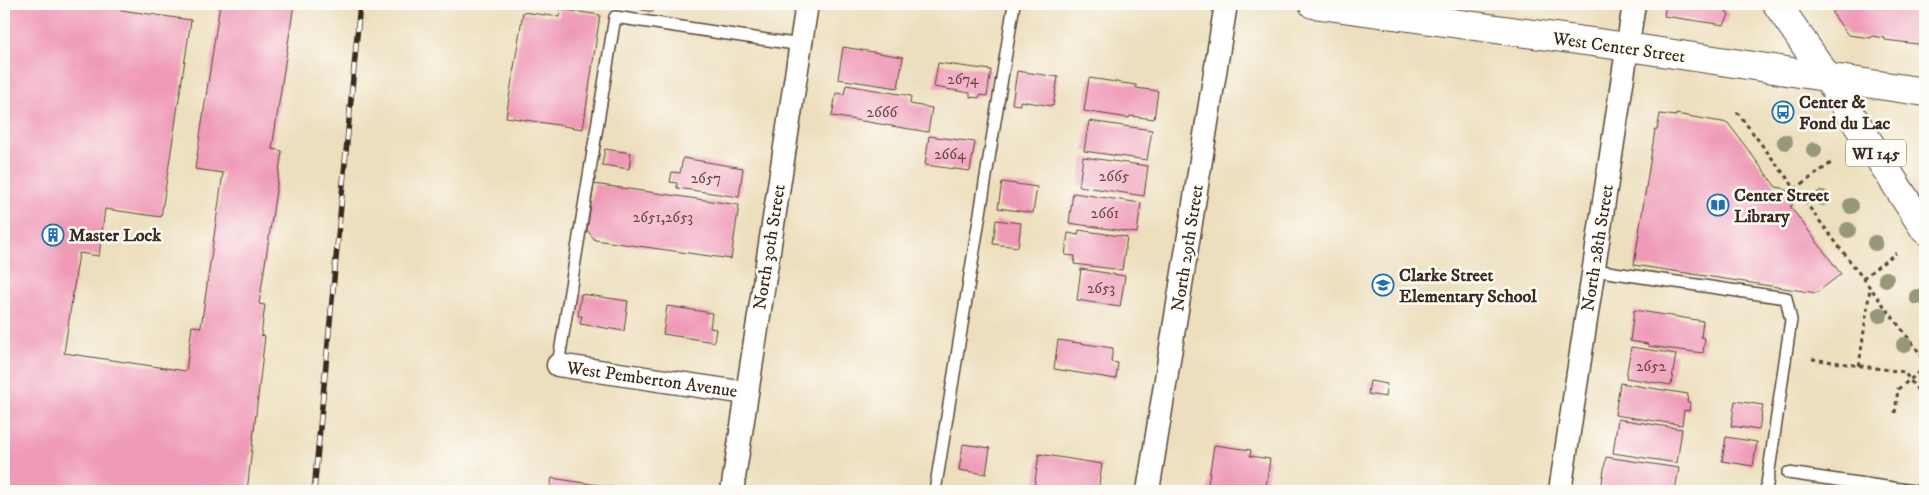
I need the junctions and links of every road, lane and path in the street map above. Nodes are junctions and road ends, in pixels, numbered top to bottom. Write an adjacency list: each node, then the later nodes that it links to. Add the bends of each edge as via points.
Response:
1 (807, 4): 8 (street, North 30th Street)
2 (1014, 4): 31 (lane)
3 (1226, 4): 32 (street, North 29th Street)
4 (1313, 4): 7 (street, West Center Street)
5 (1634, 4): 9 (street, North 28th Street)
6 (1777, 4): 10 (street, WI 145)
7 (1417, 11): 9 (street, West Center Street)
8 (800, 45): 22 (lane, via 615,17); 26 (street, North 30th Street)
9 (1628, 47): 10 (street, West Center Street); 17 (street, North 28th Street)
10 (1827, 77): 11 (street, West Center Street); 15 (street, WI 145)
11 (1925, 92)
12 (1737, 112): 14 (path)
13 (1834, 161): 14 (path)
14 (1796, 189): 18 (path)
15 (1925, 230)
16 (1896, 253): 18 (path)
17 (1594, 270): 33 (street, North 28th Street); 34 (lane, via 1786,298 1791,320)
18 (1863, 278): 19 (path)
19 (1870, 288): 21 (path); 23 (path)
20 (1812, 359): 23 (path)
21 (1925, 360)
22 (558, 365): 26 (street, West Pemberton Avenue)
23 (1859, 366): 25 (path, via 1904,372)
24 (1925, 368): 25 (path)
25 (1910, 380): 27 (path); 28 (path, via 1898,389)
26 (746, 393): 30 (street, North 30th Street)
27 (1925, 400)
28 (1895, 413)
29 (1788, 473): 35 (lane)
30 (732, 491)
31 (935, 491)
32 (1148, 491)
33 (1560, 491)
34 (1766, 491)
35 (1914, 491)

